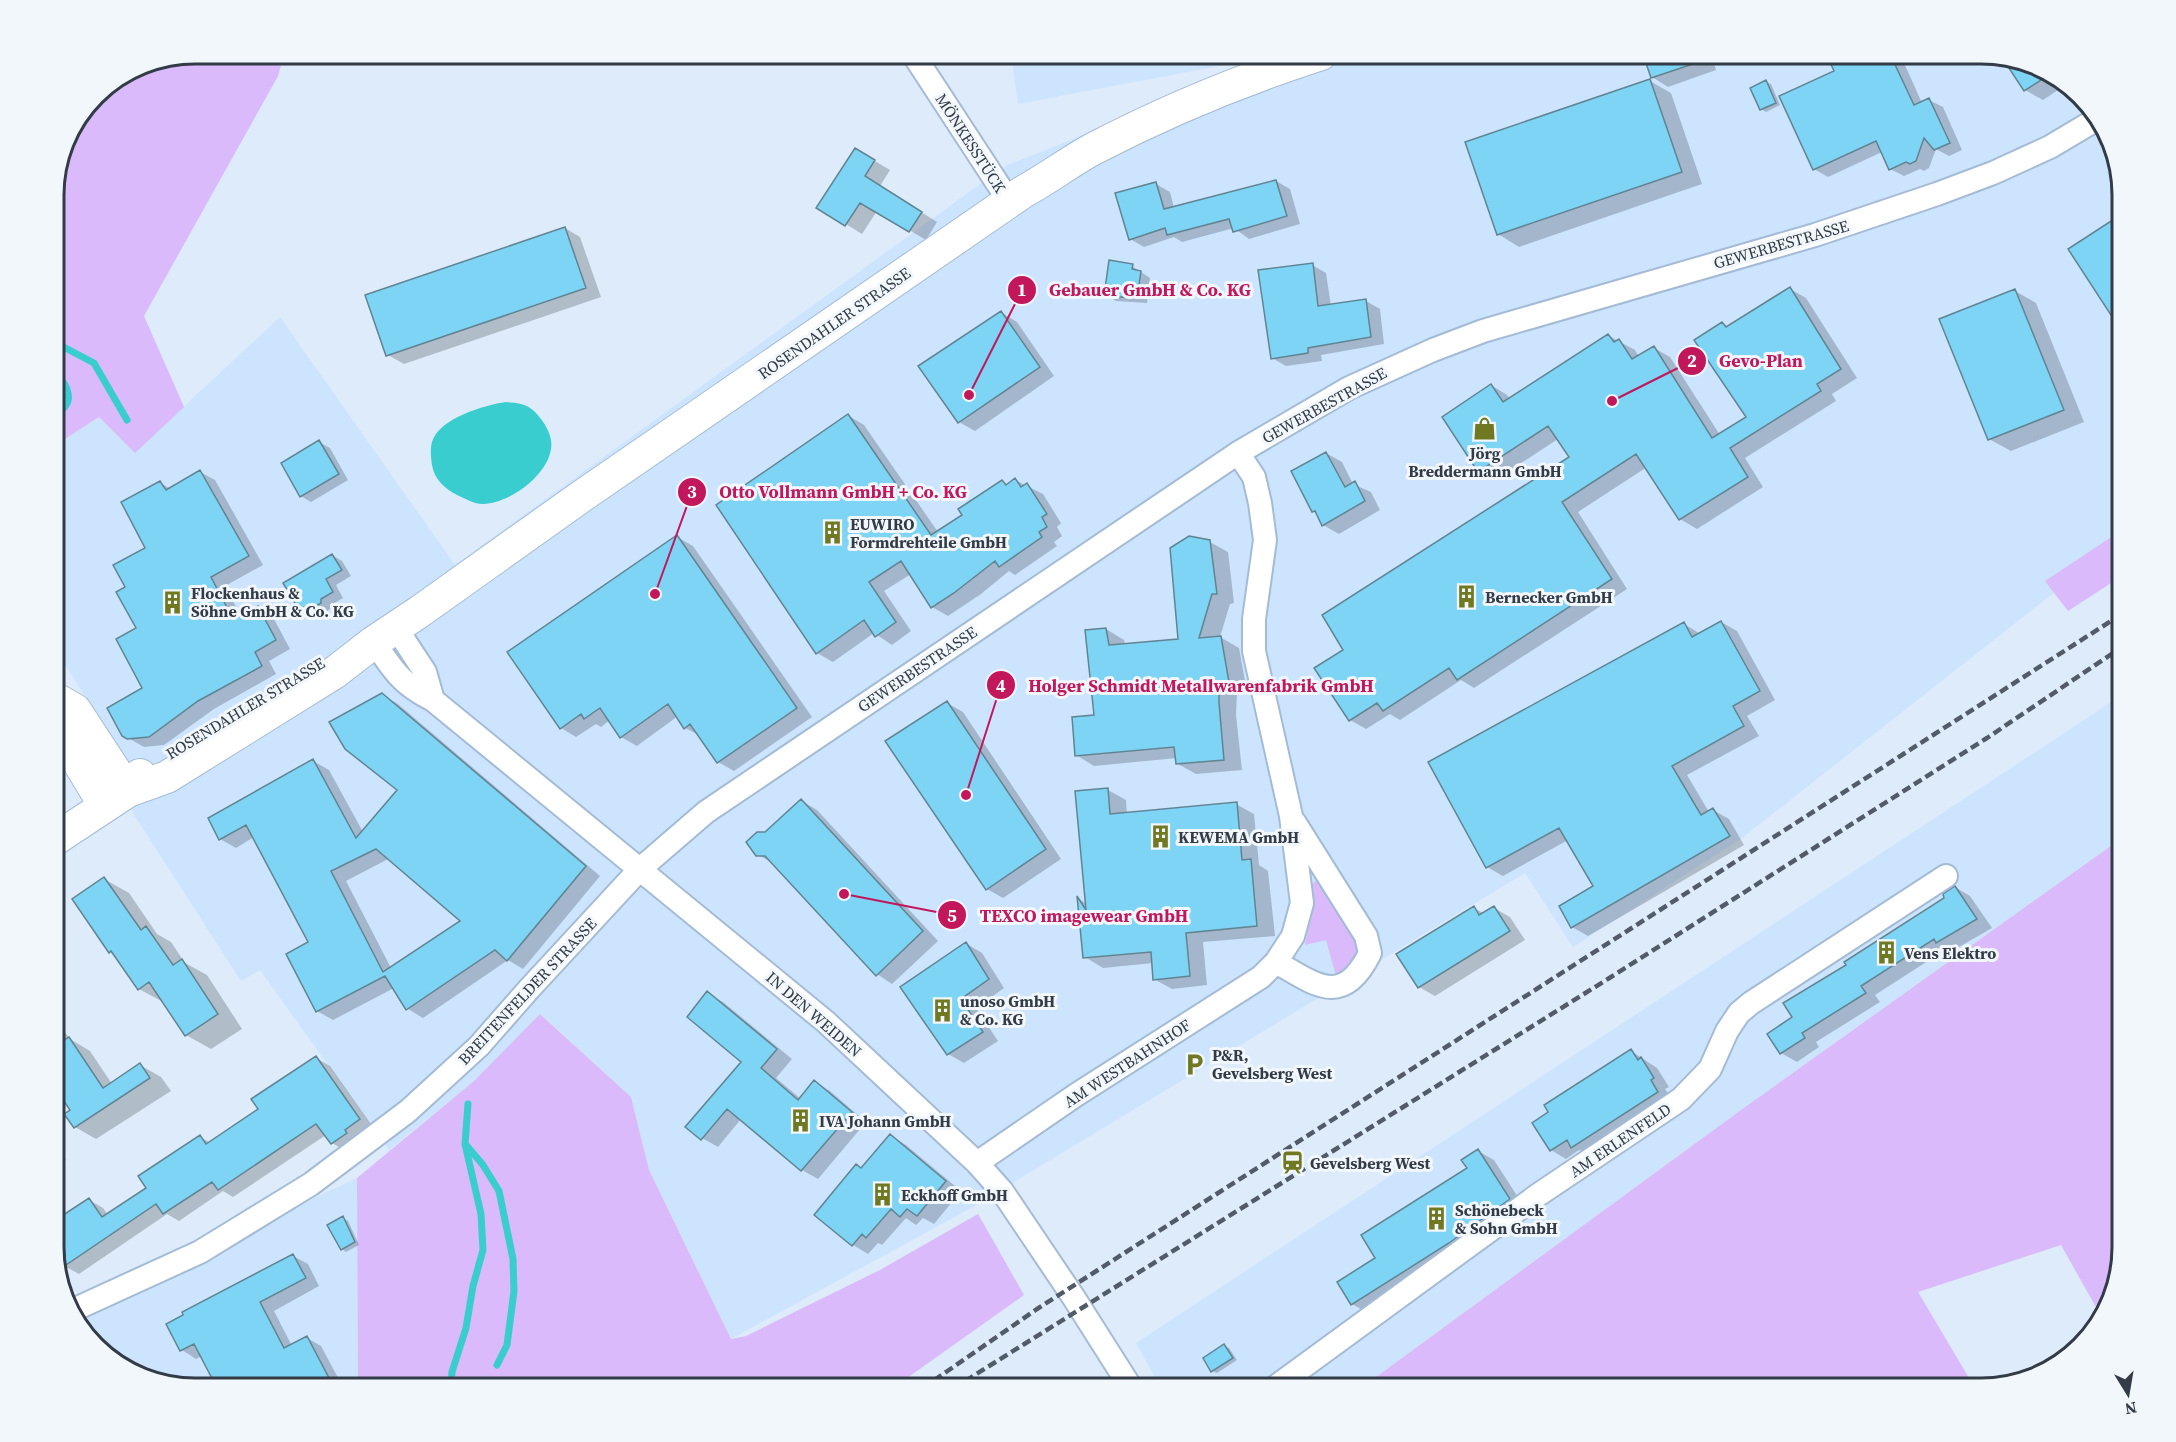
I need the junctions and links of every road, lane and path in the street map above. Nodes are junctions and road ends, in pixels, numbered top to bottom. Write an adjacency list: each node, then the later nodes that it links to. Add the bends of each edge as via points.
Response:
1 (920, 65): 4 (street, MÖNKESSTÜCK)
2 (1288, 65): 4 (main road, ROSENDAHLER STRASSE, via 1190,104 1093,150)
3 (2089, 124): 5 (street, GEWERBESTRASSE, via 2050,147 1937,194 1815,235 1525,318 1433,350 1349,388)
4 (1009, 201): 6 (main road, ROSENDAHLER STRASSE)
5 (1238, 453): 10 (street, AM WESTBAHNHOF, via 1254,477 1260,503 1265,540 1254,620 1254,651); 12 (street, GEWERBESTRASSE, via 706,812)
6 (385, 635): 9 (main road, ROSENDAHLER STRASSE, via 333,656 156,760); 12 (street, IN DEN WEIDEN, via 425,672 433,700)
7 (65, 704): 9 (main road, via 75,710)
8 (65, 735): 9 (main road)
9 (116, 799): 11 (main road, ROSENDAHLER STRASSE)
10 (1291, 816): 14 (street, AM WESTBAHNHOF, via 1302,903 1293,936); 14 (street, AM WESTBAHNHOF, via 1366,936 1370,953 1361,973 1348,982 1325,988)
11 (65, 833)
12 (640, 869): 15 (street, IN DEN WEIDEN, via 826,1022); 16 (street, BREITENFELDER STRASSE, via 479,1046 383,1131 311,1184 200,1252)
13 (1946, 876): 18 (street, AM ERLENFELD, via 1751,1003 1727,1031 1710,1069 1681,1099 1538,1195)
14 (1276, 962): 15 (street, AM WESTBAHNHOF, via 1262,977)
15 (977, 1163): 17 (street, IN DEN WEIDEN, via 1008,1200)
16 (80, 1307)
17 (1125, 1378)
18 (1288, 1378)

